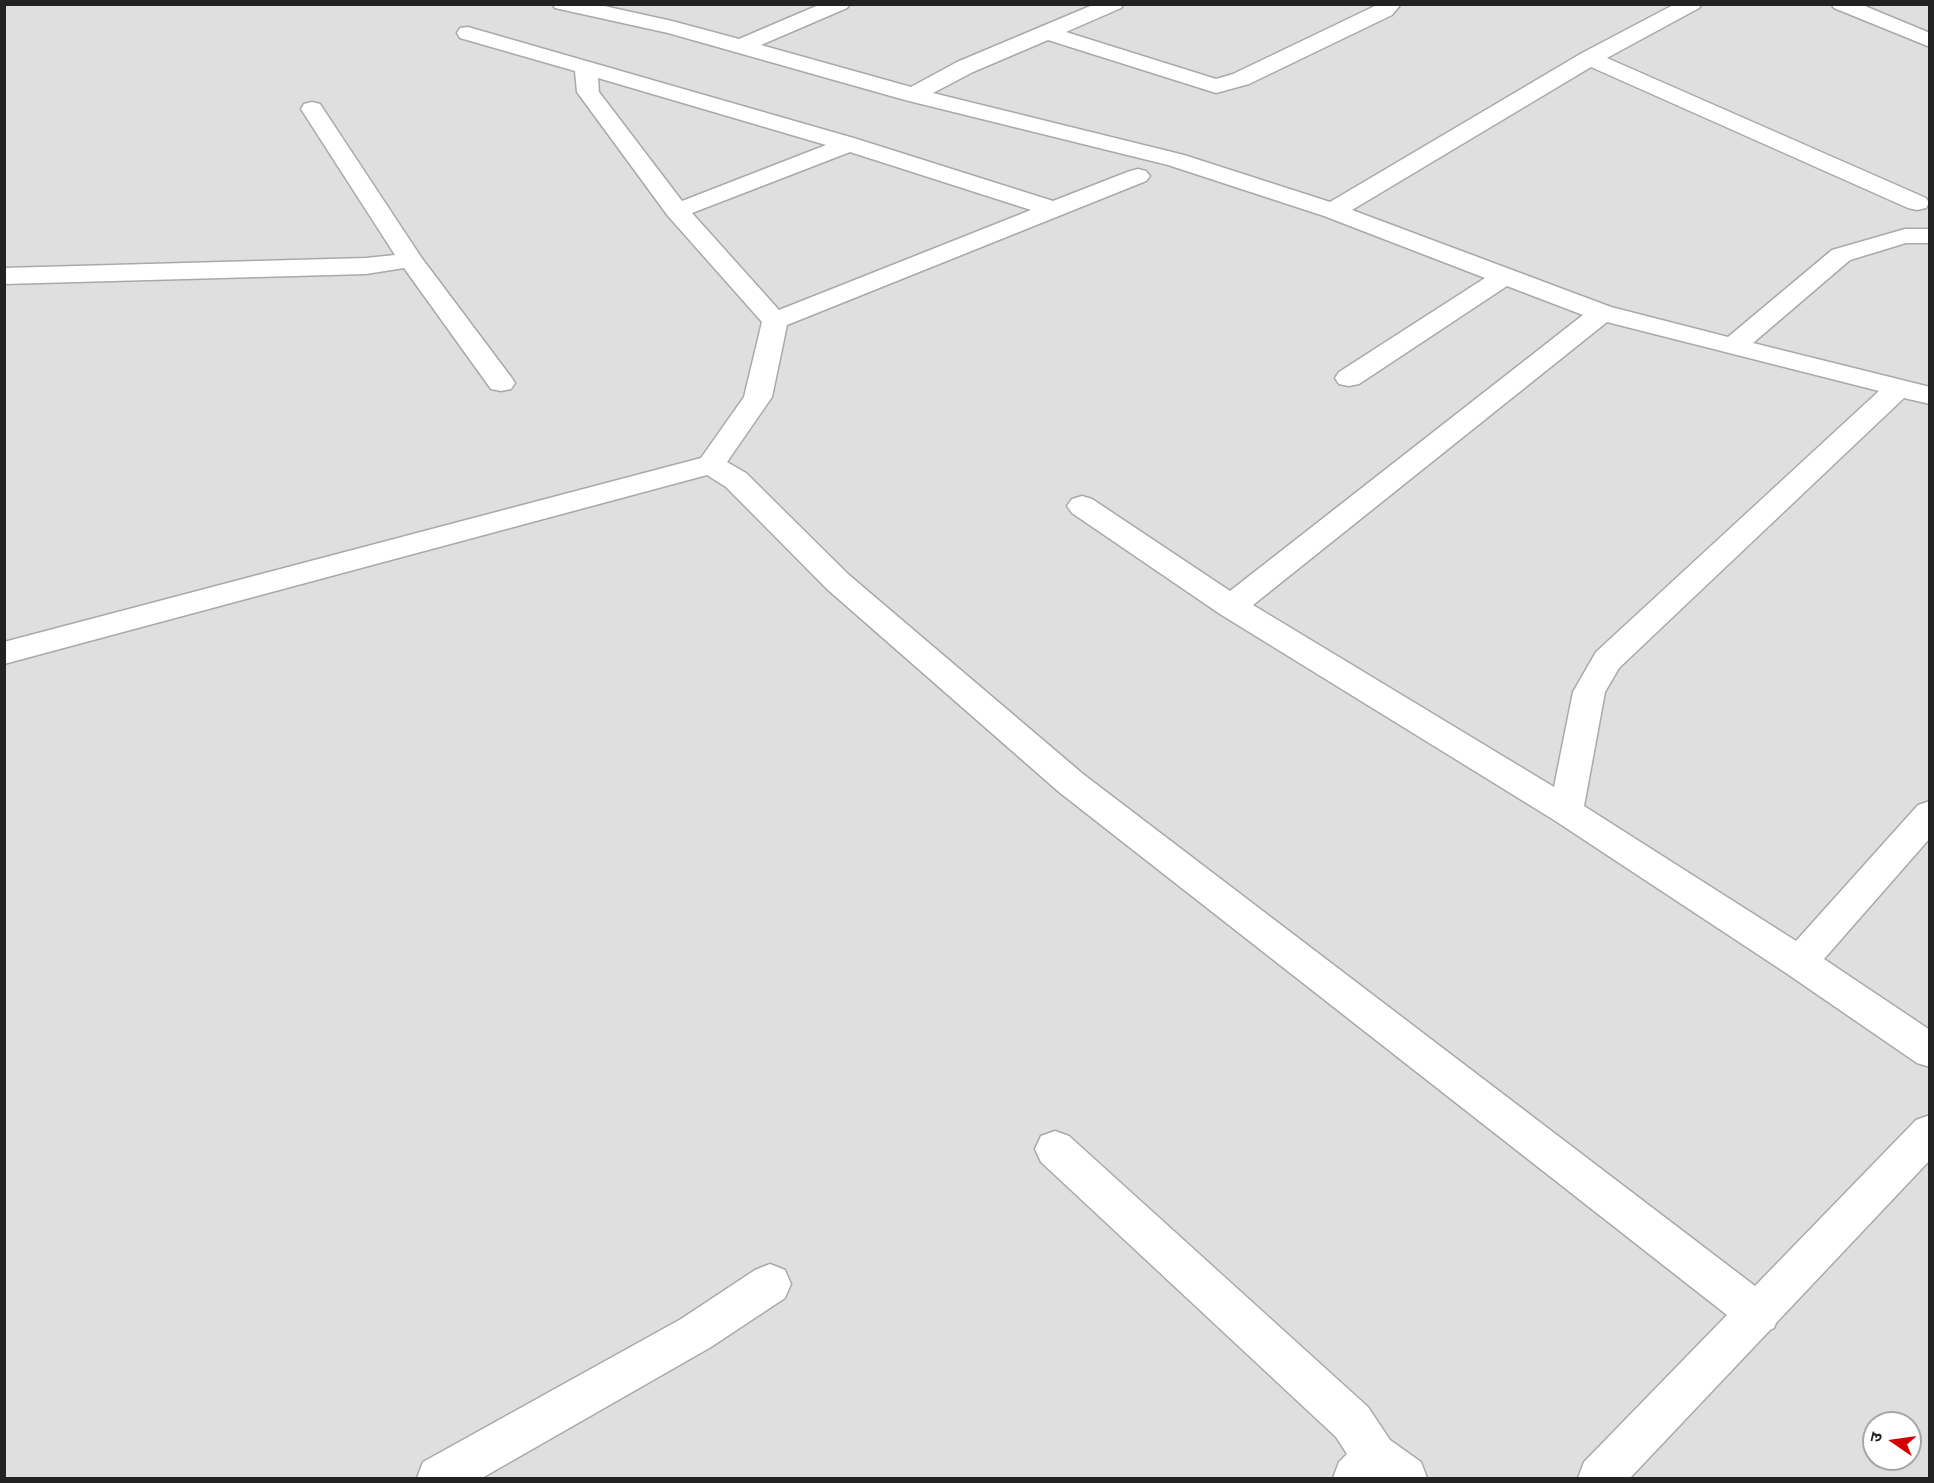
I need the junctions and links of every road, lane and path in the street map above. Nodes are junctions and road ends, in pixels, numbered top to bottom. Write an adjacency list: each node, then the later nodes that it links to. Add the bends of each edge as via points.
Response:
1 (562, 4): 10 (street)
2 (840, 4): 10 (street)
3 (1114, 4): 8 (street)
4 (1391, 4): 8 (street, via 1384,12 1241,79 1216,86)
5 (1692, 4): 11 (street)
6 (1841, 4): 9 (street)
7 (468, 33): 12 (street)
8 (1048, 33): 13 (street, via 965,67)
9 (1929, 41)
10 (741, 46): 13 (street)
11 (1590, 58): 17 (street); 20 (street)
12 (586, 67): 15 (street); 19 (street, via 588,92)
13 (913, 95): 20 (street, via 1176,160)
14 (312, 109): 22 (street)
15 (849, 144): 18 (street); 19 (street)
16 (1138, 176): 18 (street)
17 (1923, 199): 21 (street)
18 (1055, 210): 26 (street)
19 (677, 211): 26 (street)
20 (1333, 211): 24 (street)
21 (1917, 236): 27 (street, via 1840,255)
22 (411, 260): 23 (street, via 366,266); 29 (street)
23 (4, 276)
24 (1505, 276): 25 (street); 28 (street)
25 (1602, 313): 27 (street); 34 (street)
26 (775, 321): 32 (street, via 758,397)
27 (1735, 345): 30 (street)
28 (1349, 378)
29 (501, 383)
30 (1898, 389): 31 (street); 36 (street, via 1607,660 1589,692)
31 (1929, 396)
32 (711, 465): 35 (street); 43 (street, via 736,480 838,582 1071,783)
33 (1082, 506): 34 (street)
34 (1231, 606): 36 (street)
35 (4, 653)
36 (1566, 811): 38 (street)
37 (1929, 814): 38 (street)
38 (1799, 962): 39 (street)
39 (1929, 1051)
40 (1929, 1132): 43 (street)
41 (1055, 1149): 44 (street, via 1352,1422)
42 (770, 1284): 45 (street, via 696,1333)
43 (1759, 1314): 46 (street)
44 (1378, 1471)
45 (439, 1479)
46 (1600, 1479)

